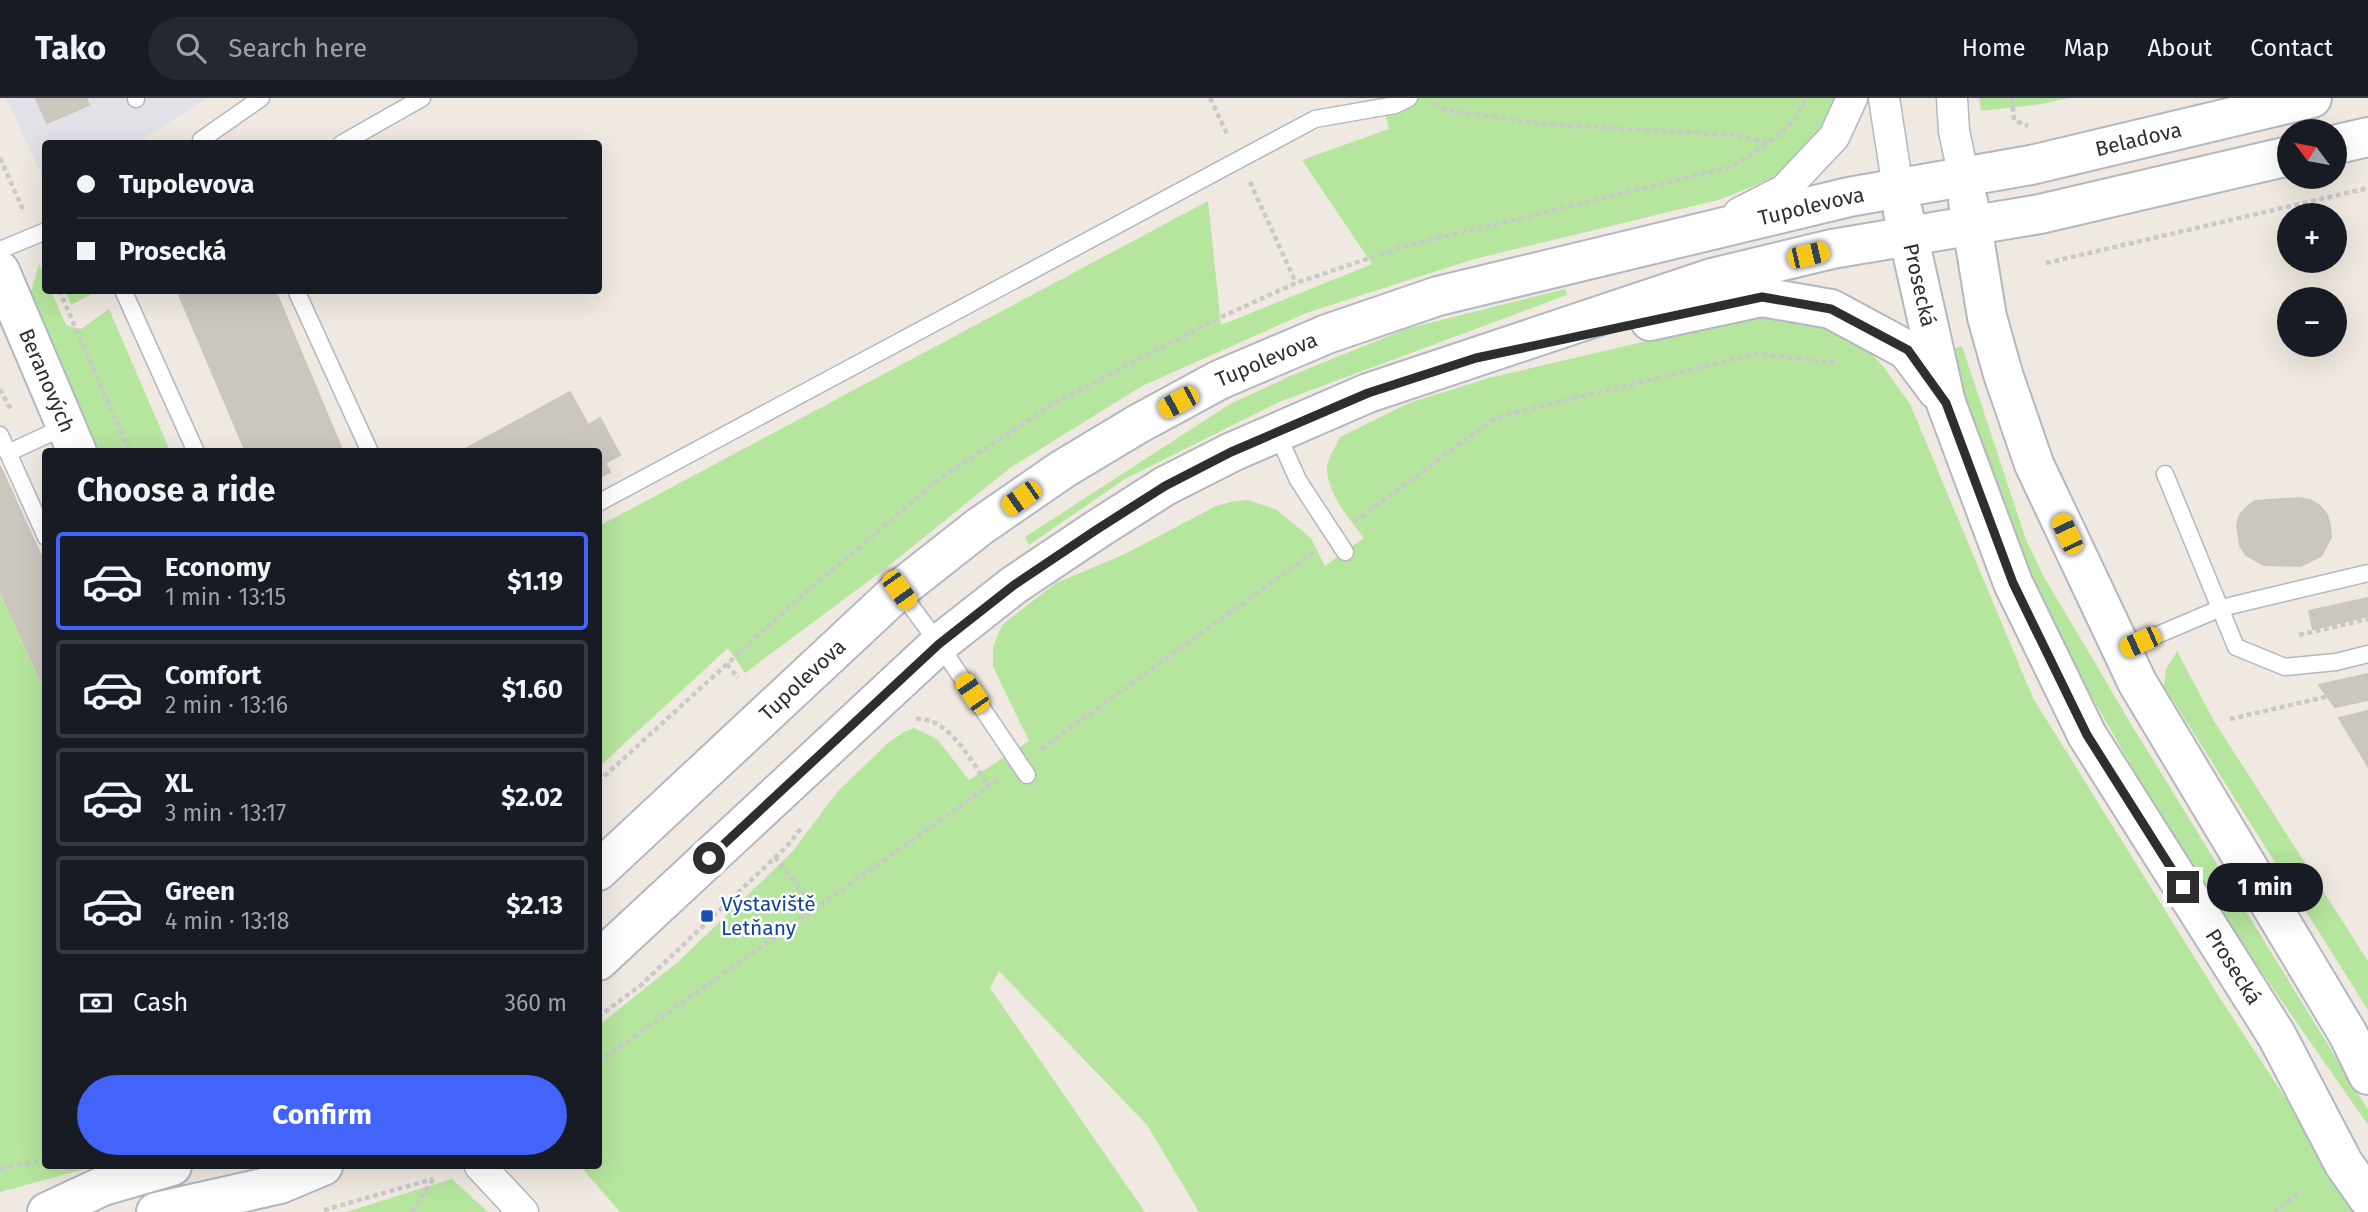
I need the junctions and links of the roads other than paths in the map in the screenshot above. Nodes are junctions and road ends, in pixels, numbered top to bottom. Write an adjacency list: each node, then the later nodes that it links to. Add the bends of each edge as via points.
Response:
1 (261, 98): 11 (lane)
2 (422, 98): 12 (lane)
3 (1337, 98): 9 (lane)
4 (1409, 98): 9 (lane, via 1395,106)
5 (1852, 98): 18 (street, via 1834,136 1784,190)
6 (1884, 98): 16 (street)
7 (1952, 98): 15 (street)
8 (2312, 98): 15 (main road, Beladova)
9 (1340, 115): 34 (lane, via 1315,119)
10 (2368, 137): 13 (main road)
11 (203, 140)
12 (348, 140)
13 (2347, 142)
14 (2277, 159): 17 (main road, via 2040,214)
15 (1964, 178): 16 (main road, Tupolevova); 17 (main road)
16 (1898, 189): 18 (main road, Tupolevova); 20 (main road, Prosecká)
17 (1972, 225): 20 (main road); 41 (main road, via 1987,317 2034,464)
18 (1707, 230): 38 (main road, Tupolevova, via 1438,296 1327,334 1219,380 1063,469)
19 (40, 233): 21 (lane)
20 (1908, 236): 25 (main road, via 1712,278); 26 (main road, Prosecká)
21 (0, 250)
22 (0, 271): 29 (main road, Beranových)
23 (125, 294): 30 (lane)
24 (298, 294): 31 (lane)
25 (1476, 358): 26 (main road, via 1762,297 1831,309 1908,350); 27 (main road, via 1368,393)
26 (1946, 403): 50 (main road, Prosecká, via 2013,583 2087,735 2277,1036 2344,1164)
27 (1277, 432): 36 (lane, via 1298,480); 40 (main road, via 1165,486 1014,585)
28 (0, 435): 32 (lane)
29 (71, 439): 32 (lane)
30 (194, 448)
31 (368, 448)
32 (8, 453): 35 (lane)
33 (2165, 474): 39 (lane)
34 (602, 501)
35 (42, 528)
36 (1345, 552)
37 (2368, 573): 39 (lane)
38 (899, 590): 40 (lane); 44 (main road, Tupolevova)
39 (2221, 608): 41 (lane); 42 (lane, via 2236,647 2285,667)
40 (939, 644): 43 (lane); 45 (main road)
41 (2122, 650): 46 (main road)
42 (2368, 654)
43 (1027, 775)
44 (602, 868)
45 (602, 957)
46 (2368, 1075)
47 (162, 1169): 51 (main road, via 103,1186)
48 (316, 1169): 52 (main road, via 280,1184)
49 (483, 1169): 53 (street)
50 (2368, 1198)
51 (47, 1212)
52 (156, 1212)
53 (523, 1212)

